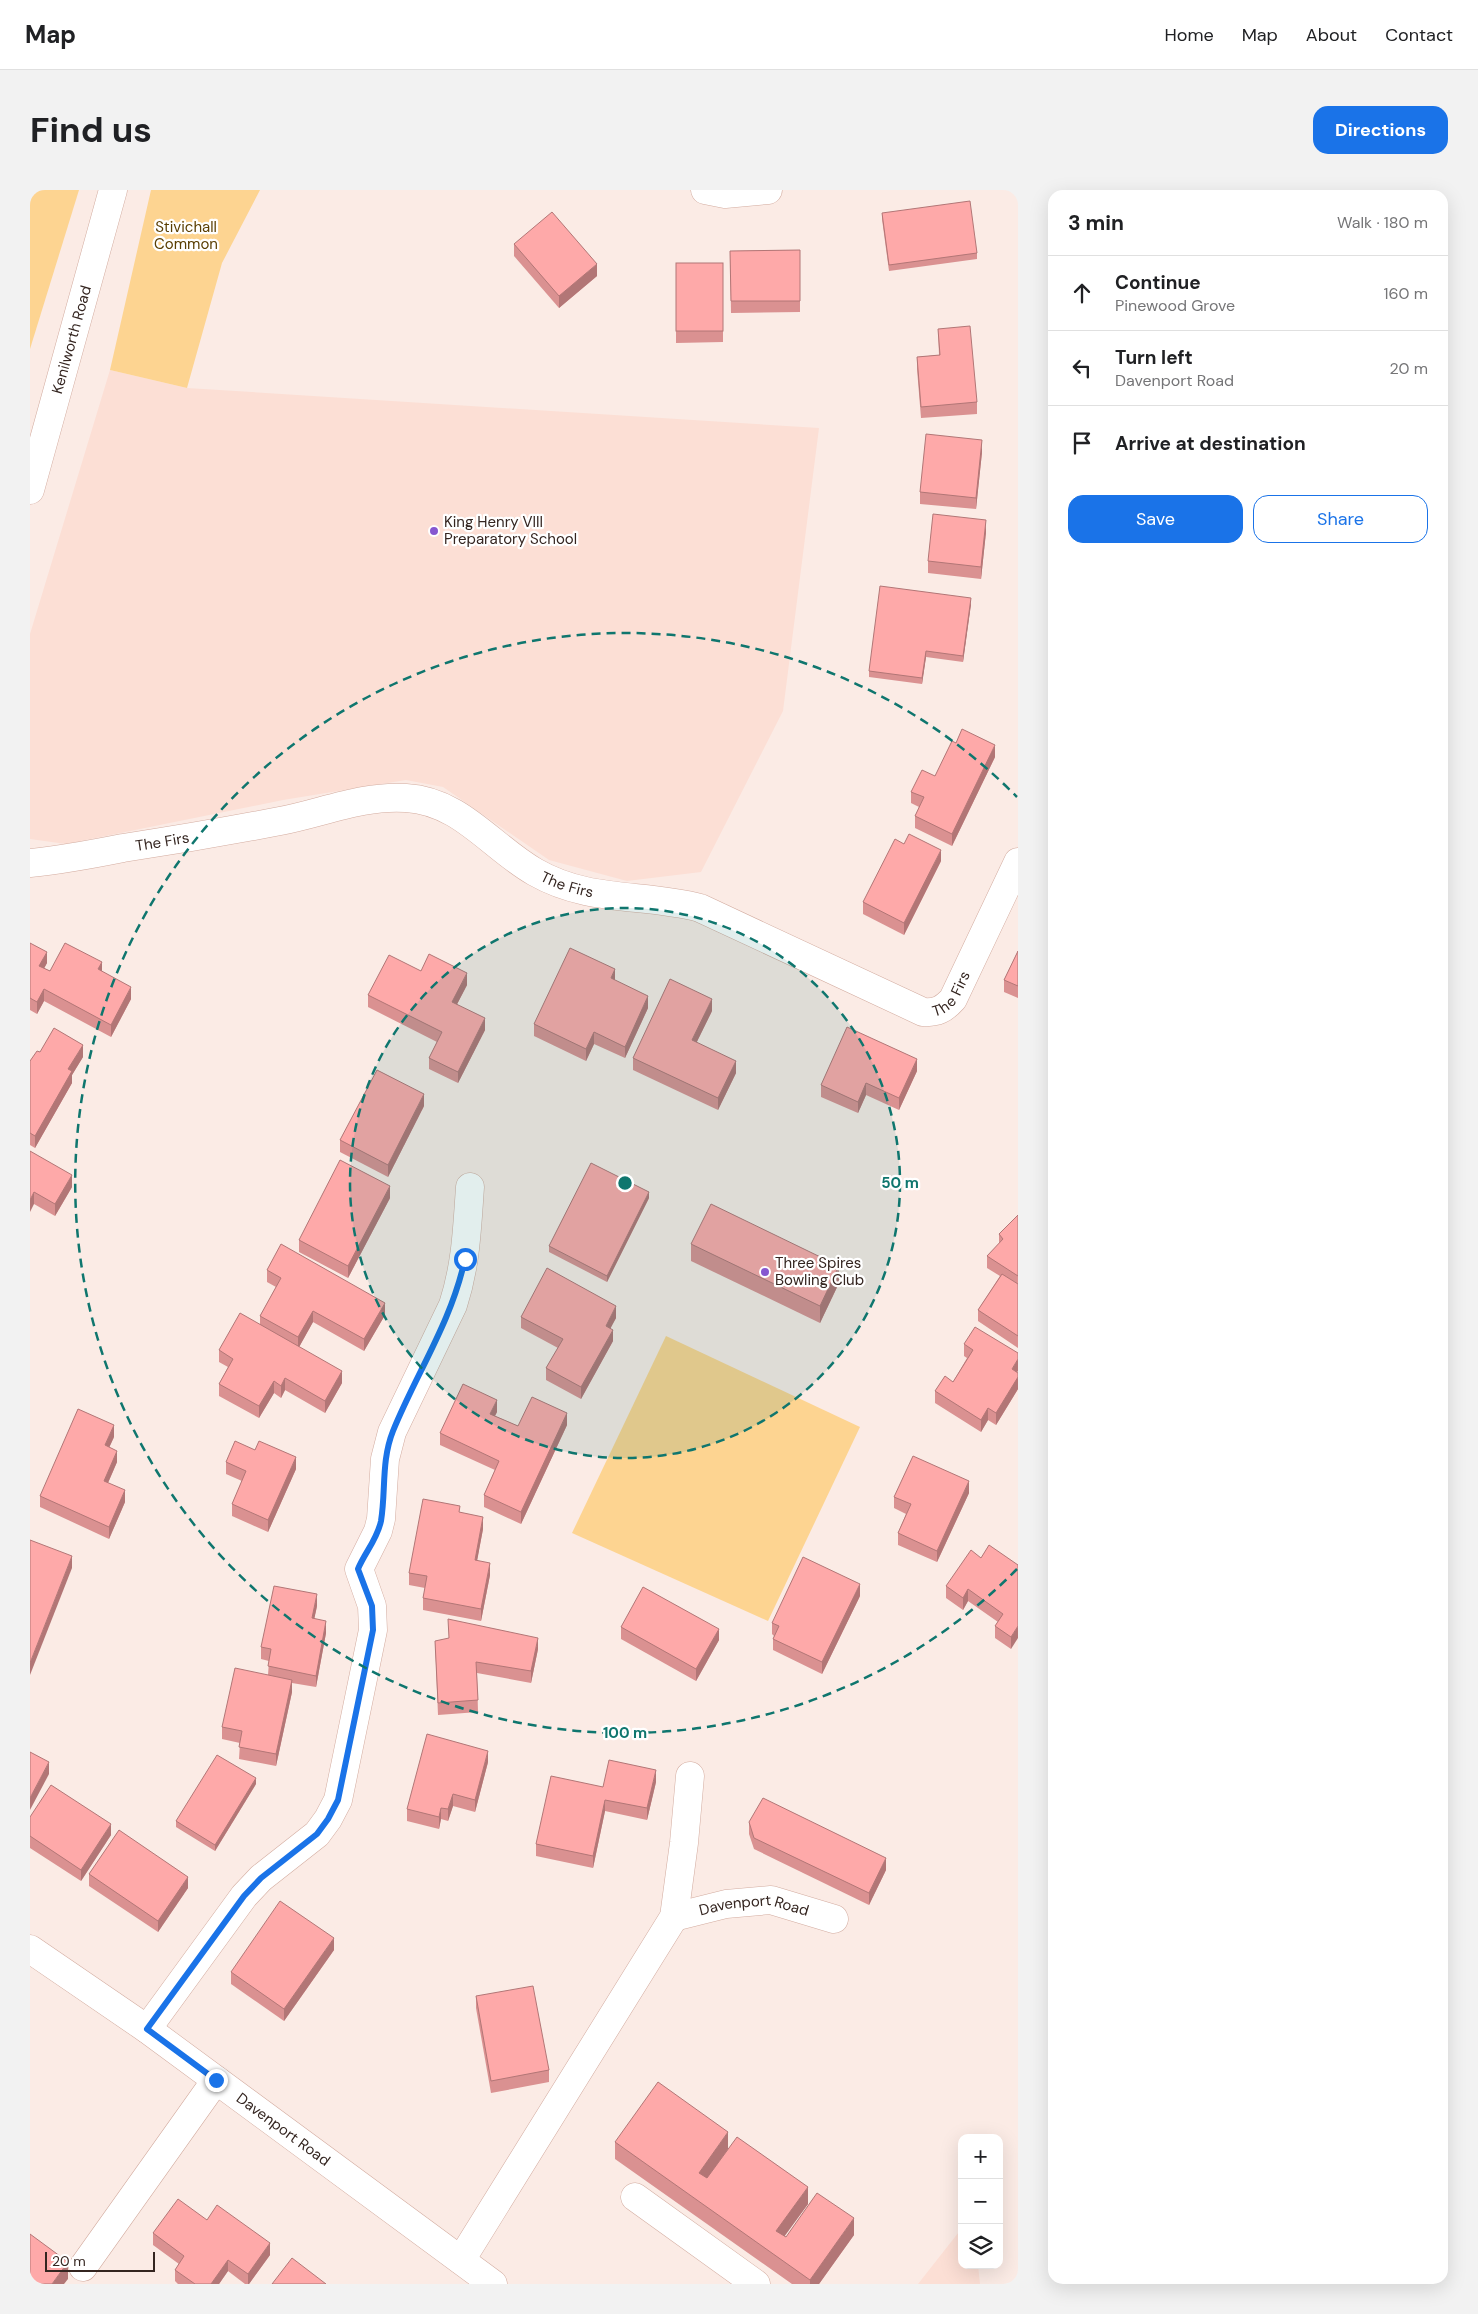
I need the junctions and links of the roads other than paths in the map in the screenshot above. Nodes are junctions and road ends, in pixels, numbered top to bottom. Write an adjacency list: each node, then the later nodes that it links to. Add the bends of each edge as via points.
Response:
1 (113, 190): 4 (street, Kenilworth Road)
2 (705, 190): 3 (street, via 725,194)
3 (768, 190)
4 (30, 490)
5 (1018, 862): 6 (street, The Firs, via 952,999 947,1006 931,1013 700,908 600,895 554,882 508,854 465,818 424,800 384,798 358,802 282,820)
6 (30, 863)
7 (470, 1187): 12 (street, via 460,1285 392,1432 385,1459 378,1532 358,1569 372,1606 373,1630 338,1800 317,1834 261,1878 244,1896)
8 (690, 1776): 9 (street, Davenport Road)
9 (674, 1917): 10 (street, Davenport Road, via 726,1904 771,1900); 15 (street, Davenport Road)
10 (834, 1918)
11 (30, 1949): 12 (street, Davenport Road)
12 (147, 2029): 13 (street, Davenport Road)
13 (216, 2080): 15 (street, Davenport Road); 16 (street)
14 (635, 2197): 17 (street)
15 (461, 2260): 18 (street, Davenport Road)
16 (83, 2267)
17 (753, 2282): 19 (street)
18 (493, 2284)
19 (720, 2284)

